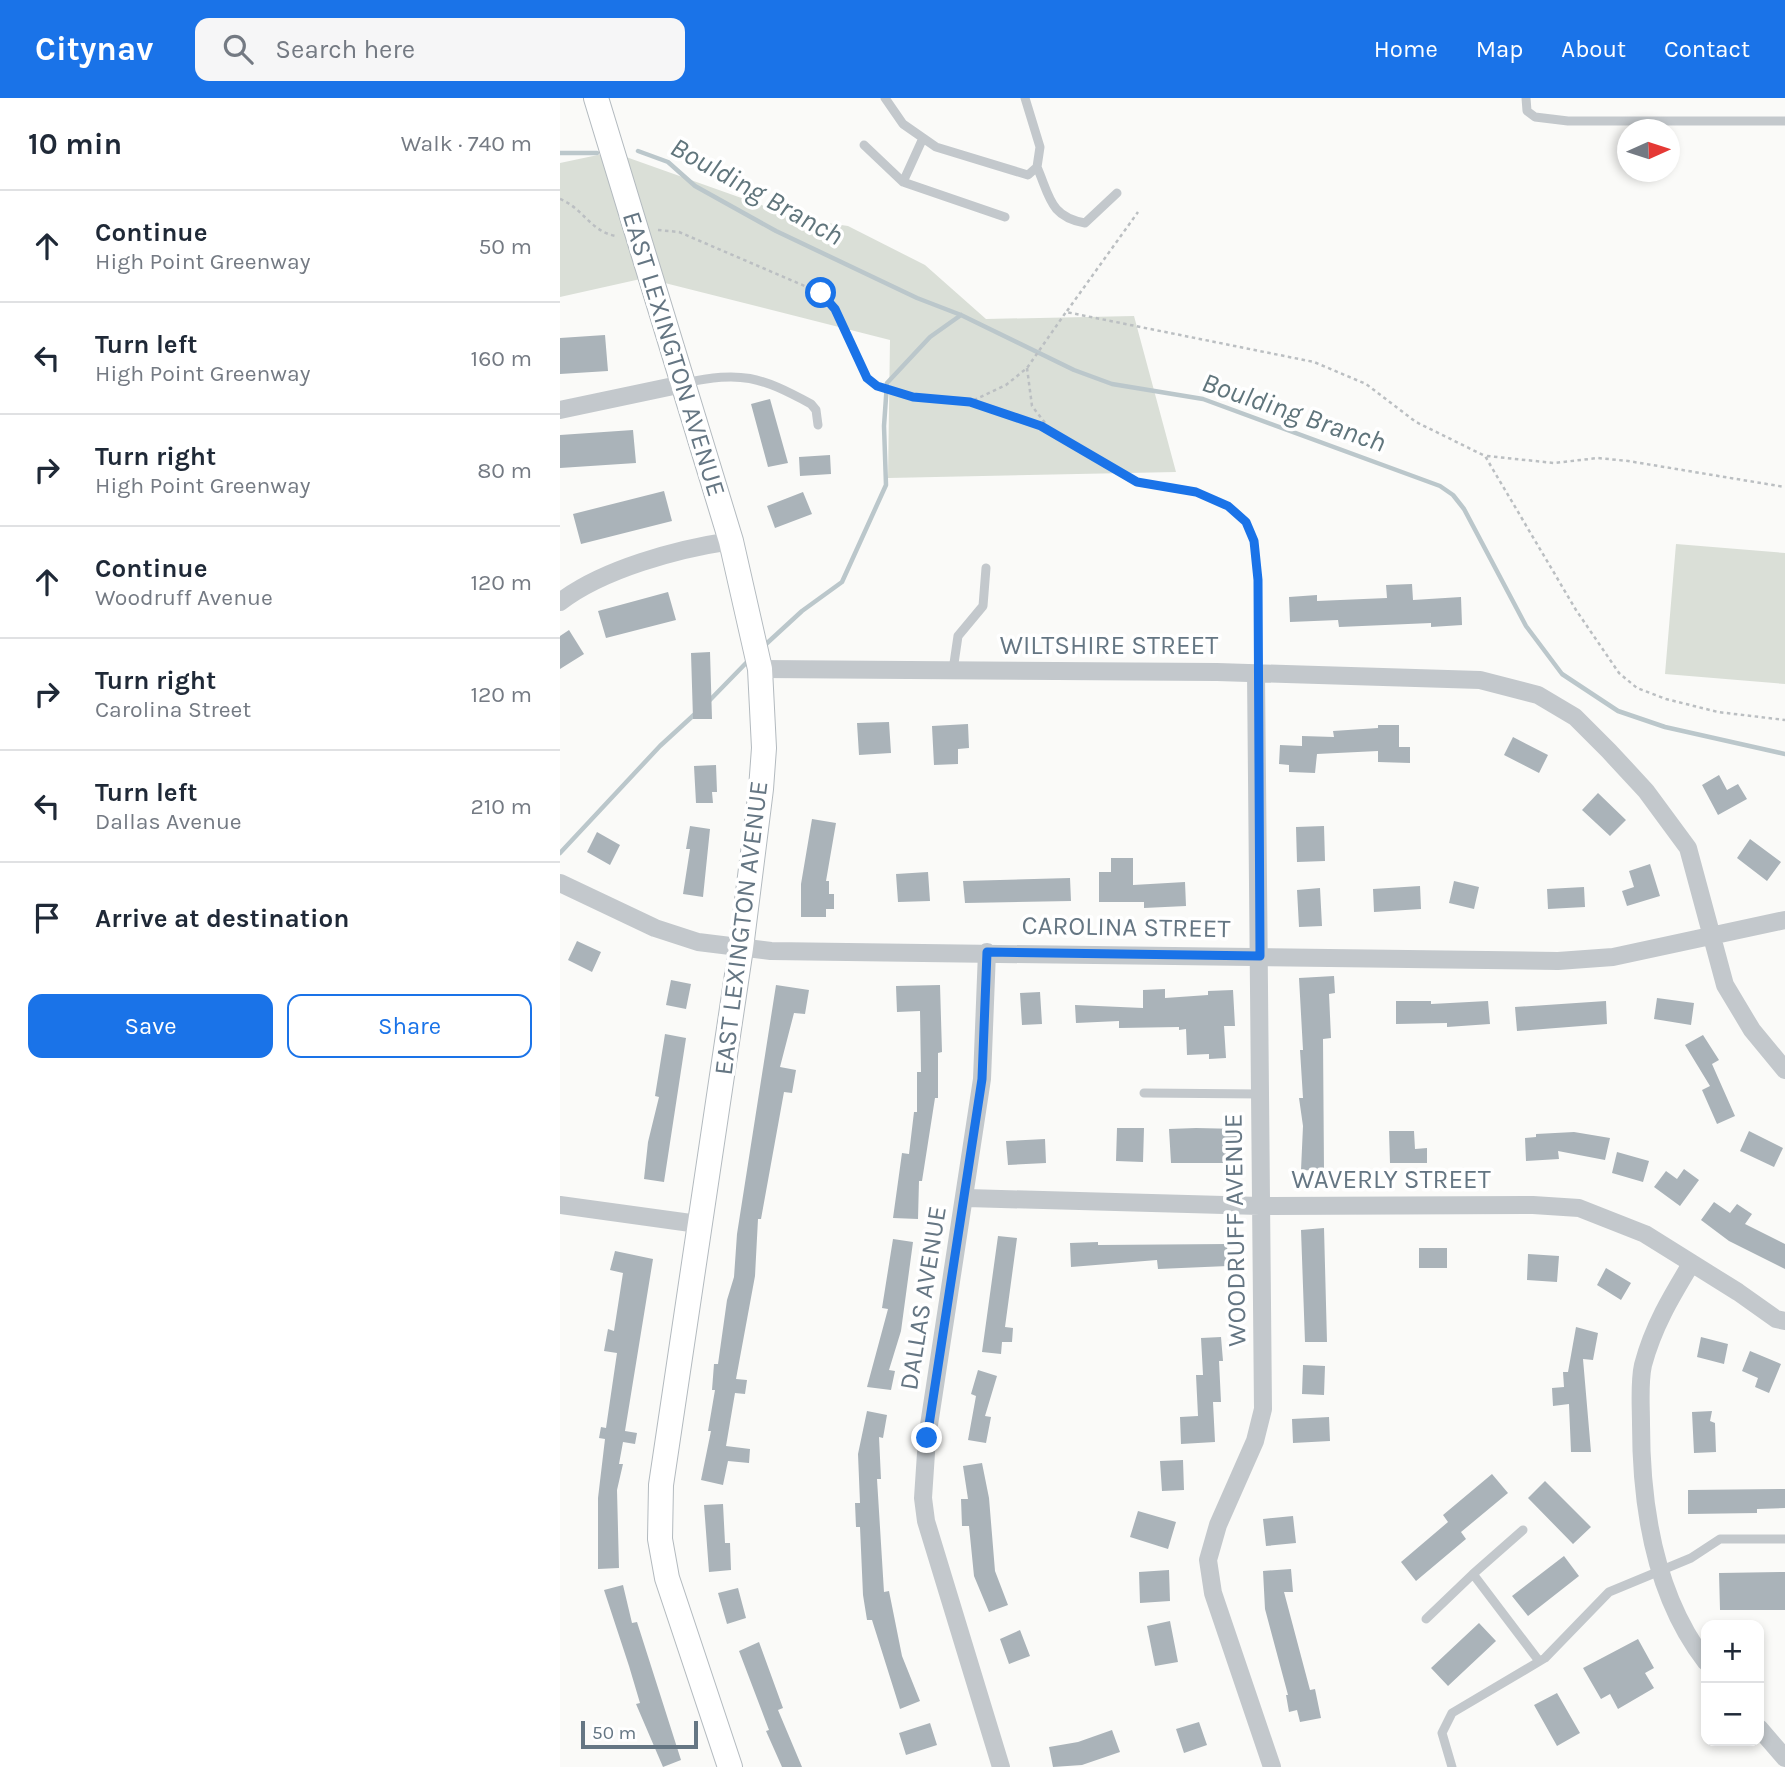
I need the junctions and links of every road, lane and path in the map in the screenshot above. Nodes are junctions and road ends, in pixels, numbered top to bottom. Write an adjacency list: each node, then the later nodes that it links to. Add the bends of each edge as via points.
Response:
1 (596, 98): 18 (main road, EAST LEXINGTON AVENUE)
2 (885, 98): 6 (lane, via 903,124)
3 (1025, 98): 8 (lane, via 1040,147)
4 (1526, 98): 5 (lane, via 1527,111 1535,117 1568,121)
5 (1785, 121)
6 (923, 138): 8 (lane, via 936,147 1028,175); 9 (lane)
7 (864, 145): 9 (lane)
8 (1037, 167): 10 (lane, via 1056,211 1066,220 1085,223)
9 (903, 182): 13 (lane)
10 (1117, 193)
11 (560, 199): 15 (path, via 574,205 601,234)
12 (1138, 212): 16 (path)
13 (1004, 217)
14 (651, 231): 19 (path, via 679,232 821,293 835,309 867,378 877,386 913,397)
15 (626, 235)
16 (1066, 312): 17 (path); 23 (path, via 1314,362 1366,384 1416,422)
17 (1027, 368): 19 (path, via 1006,385); 22 (path, via 1032,406)
18 (682, 384): 20 (street); 21 (lane, via 724,376 757,378 811,404); 25 (main road, EAST LEXINGTON AVENUE)
19 (970, 402): 22 (path)
20 (560, 410)
21 (818, 425)
22 (1053, 431): 30 (path, via 1137,482 1196,492 1228,506 1246,522 1254,541 1258,580)
23 (1485, 456): 24 (path, via 1554,463 1598,458 1628,461); 31 (path, via 1619,673 1637,688 1665,699 1717,712)
24 (1785, 487)
25 (731, 541): 27 (street, via 592,580); 28 (main road, EAST LEXINGTON AVENUE)
26 (986, 568): 29 (lane, via 983,606 958,635)
27 (560, 602)
28 (760, 669): 29 (street, WILTSHIRE STREET); 35 (main road, EAST LEXINGTON AVENUE, via 763,761)
29 (953, 670): 30 (street, WILTSHIRE STREET)
30 (1256, 673): 34 (street, WILTSHIRE STREET, via 1480,680 1538,695 1575,717 1609,751 1646,790 1688,848); 37 (street, WOODRUFF AVENUE)
31 (1785, 720)
32 (560, 883): 35 (street, CAROLINA STREET, via 655,928 698,942)
33 (1785, 920): 34 (street, CAROLINA STREET)
34 (1710, 936): 37 (street, CAROLINA STREET, via 1613,957 1558,961); 38 (street, WILTSHIRE STREET, via 1725,985 1752,1030)
35 (741, 948): 36 (street, CAROLINA STREET); 44 (main road, EAST LEXINGTON AVENUE)
36 (987, 952): 37 (street, CAROLINA STREET); 41 (street, DALLAS AVENUE, via 982,1079)
37 (1260, 956): 40 (street, WOODRUFF AVENUE)
38 (1785, 1070)
39 (1143, 1093): 40 (lane)
40 (1260, 1094): 43 (street, WOODRUFF AVENUE)
41 (967, 1198): 43 (street, WAVERLY STREET); 58 (street, DALLAS AVENUE, via 929,1427 923,1498 936,1563)
42 (560, 1205): 44 (street)
43 (1260, 1206): 45 (street, WAVERLY STREET, via 1579,1208 1645,1234); 56 (street, WOODRUFF AVENUE, via 1263,1409 1208,1560 1213,1593)
44 (698, 1224): 57 (main road, EAST LEXINGTON AVENUE, via 662,1485 660,1539 667,1578)
45 (1691, 1264): 46 (street, WAVERLY STREET); 49 (street, via 1657,1320 1643,1368 1644,1486)
46 (1785, 1321)
47 (1523, 1530): 50 (lane)
48 (1785, 1539): 49 (lane, via 1720,1539)
49 (1659, 1571): 52 (street); 53 (lane, via 1609,1592)
50 (1474, 1574): 51 (lane); 53 (lane)
51 (1426, 1619)
52 (1701, 1654)
53 (1539, 1661): 59 (lane, via 1451,1713 1442,1733)
54 (1764, 1734): 55 (street)
55 (1785, 1758)
56 (1268, 1766)
57 (730, 1767)
58 (1001, 1767)
59 (1451, 1767)

